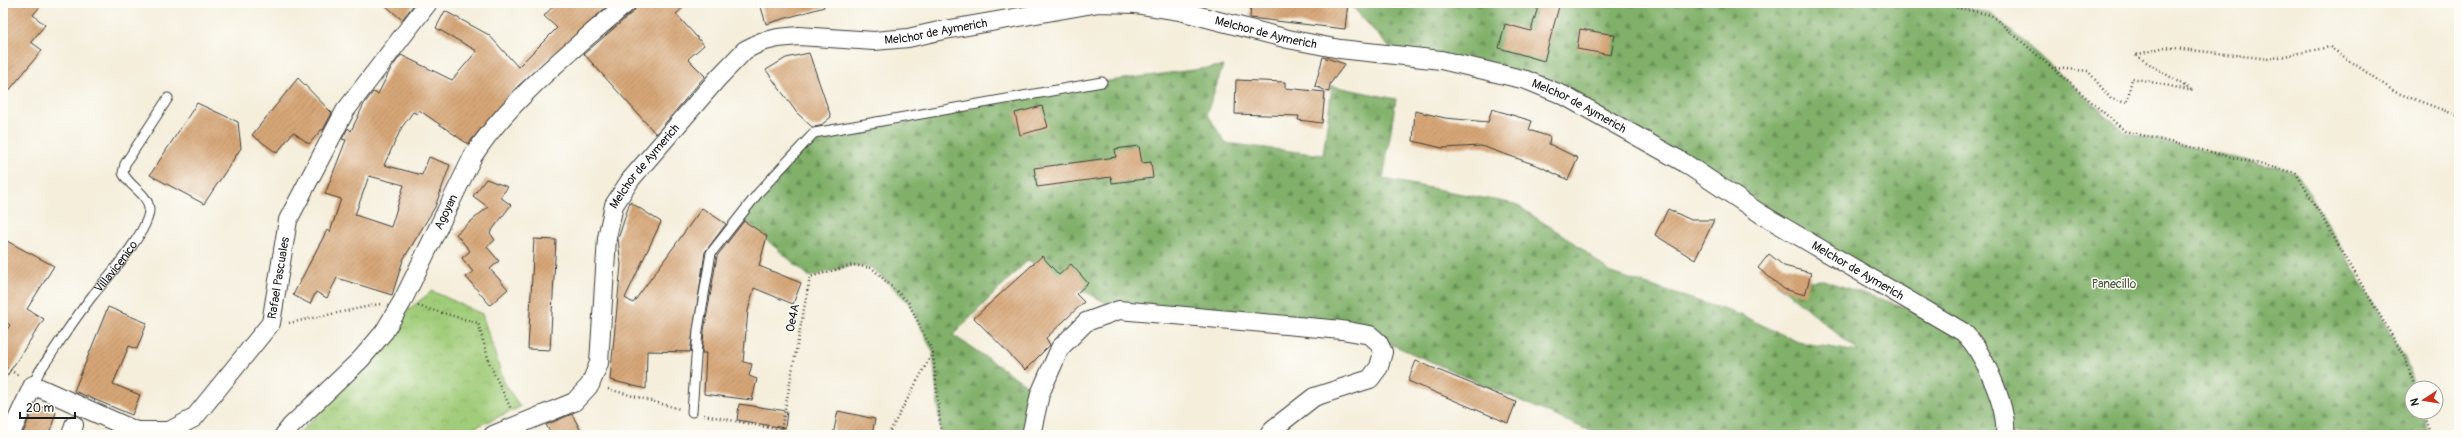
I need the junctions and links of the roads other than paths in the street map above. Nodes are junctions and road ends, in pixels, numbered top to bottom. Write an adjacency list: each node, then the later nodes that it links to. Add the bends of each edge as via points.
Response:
1 (428, 3): 5 (street, Rafael Pascuales, via 344,111 288,220 271,323 194,418 169,431 136,431)
2 (627, 3): 8 (street, Agoyan, via 521,98 485,138 473,156 402,302 384,332)
3 (1102, 82): 6 (lane, via 814,132 759,192 711,253 698,330)
4 (168, 98): 5 (lane, Villavicenico, via 125,164 123,173 129,184 146,198 149,208 148,219 118,265 93,295 38,372)
5 (33, 385): 7 (street, Villavicenico)
6 (692, 412)
7 (10, 435)
8 (284, 435)
9 (492, 435): 12 (street, Melchor de Aymerich, via 574,402 590,385 599,364 607,238 614,205 631,179 718,78 746,50 761,42 799,36 890,41 1083,5 1128,4 1180,11 1288,39 1484,69 1526,80 1563,95 1683,162 1761,214 1963,332 1977,349 1994,386 2004,418)
10 (1031, 435): 11 (street, via 1040,394 1060,348 1086,322 1119,310 1342,330 1370,335 1378,342 1383,352 1382,360 1370,379 1314,397 1273,429)
11 (1269, 435)
12 (2005, 435)

